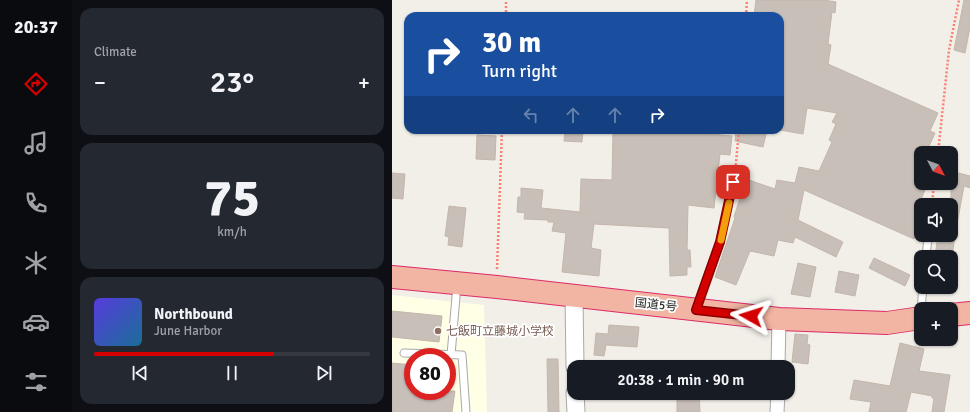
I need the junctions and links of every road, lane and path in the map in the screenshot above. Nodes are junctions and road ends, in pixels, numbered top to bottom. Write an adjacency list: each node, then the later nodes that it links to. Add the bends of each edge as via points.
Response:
1 (506, 0): 4 (path)
2 (747, 0): 5 (path)
3 (958, 0): 8 (path, via 949,50)
4 (506, 12)
5 (746, 12)
6 (502, 134): 12 (path)
7 (739, 134): 9 (path)
8 (939, 146)
9 (733, 182): 14 (lane, via 720,242)
10 (392, 277): 11 (highway, 国道5号)
11 (457, 283): 12 (highway, 国道5号); 19 (lane)
12 (497, 287): 13 (highway, 国道5号)
13 (574, 296): 14 (highway, 国道5号); 21 (street)
14 (696, 310): 18 (highway, 国道5号)
15 (970, 312): 16 (highway)
16 (958, 314)
17 (914, 316): 18 (highway, 国道5号, via 887,323)
18 (779, 319): 22 (street)
19 (452, 348)
20 (456, 355): 25 (lane, via 462,355)
21 (575, 360)
22 (778, 360)
23 (575, 400): 26 (street)
24 (778, 400): 27 (street)
25 (466, 412)
26 (576, 412)
27 (777, 412)

